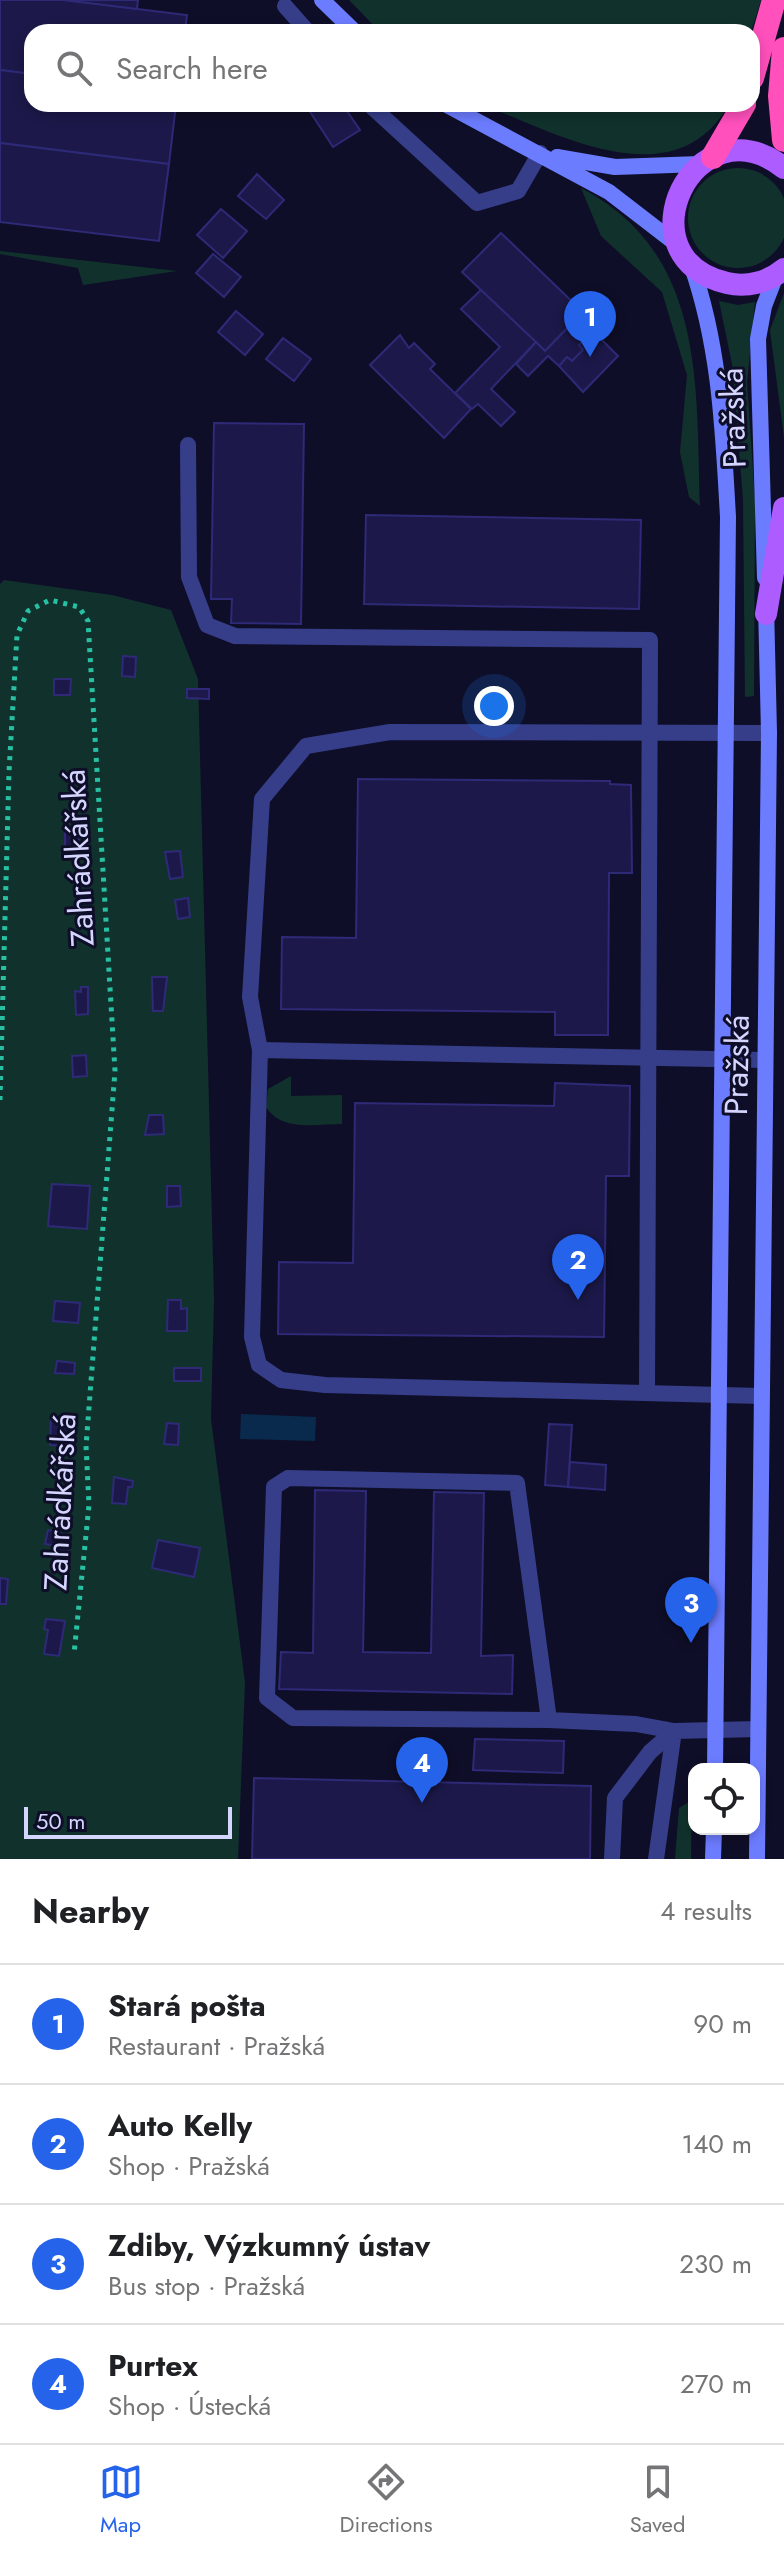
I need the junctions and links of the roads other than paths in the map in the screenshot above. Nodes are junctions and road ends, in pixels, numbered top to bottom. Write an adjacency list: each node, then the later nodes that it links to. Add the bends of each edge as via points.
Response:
1 (322, 0): 5 (main road)
2 (774, 0): 7 (highway)
3 (285, 6): 4 (street)
4 (301, 24)
5 (347, 24)
6 (784, 49): 11 (highway)
7 (760, 50)
8 (378, 112): 12 (street, via 477,203 518,191)
9 (457, 112): 12 (main road)
10 (739, 112): 13 (highway)
11 (784, 140)
12 (540, 153): 13 (main road, via 615,167); 15 (main road, via 633,207)
13 (707, 161): 14 (main road, via 728,153 753,153); 15 (main road, via 684,182 675,201 673,223)
14 (784, 168)
15 (685, 255): 16 (main road, via 704,275 734,285); 20 (main road, Pražská, via 706,305 720,382 728,517)
16 (782, 271): 19 (main road, Pražská, via 764,306 758,339)
17 (188, 445): 22 (street, via 189,577 207,625 235,636 650,640)
18 (784, 508): 19 (main road)
19 (766, 614): 21 (main road, Pražská)
20 (728, 733): 21 (street); 22 (street); 25 (main road, Pražská)
21 (769, 733): 26 (main road, Pražská)
22 (649, 734): 23 (street, via 390,732 306,746 262,799 250,997); 24 (street)
23 (260, 1050): 24 (street); 27 (street, via 252,1337 259,1365 281,1380 325,1385)
24 (648, 1059): 25 (street); 27 (street)
25 (723, 1060): 26 (street); 28 (main road, Pražská)
26 (765, 1060): 29 (main road, Pražská)
27 (647, 1393): 28 (street)
28 (719, 1395): 29 (street); 32 (main road, Pražská)
29 (761, 1396): 31 (main road, Pražská)
30 (549, 1720): 30 (street, via 293,1718 267,1698 274,1487 288,1478 517,1483); 33 (street)
31 (758, 1729): 32 (street); 39 (main road, Pražská)
32 (715, 1730): 33 (street); 34 (main road, Pražská)
33 (674, 1731): 36 (street, via 650,1752 615,1798); 37 (street)
34 (715, 1763)
35 (714, 1835): 38 (main road)
36 (612, 1859)
37 (656, 1859)
38 (713, 1859)
39 (757, 1859)

